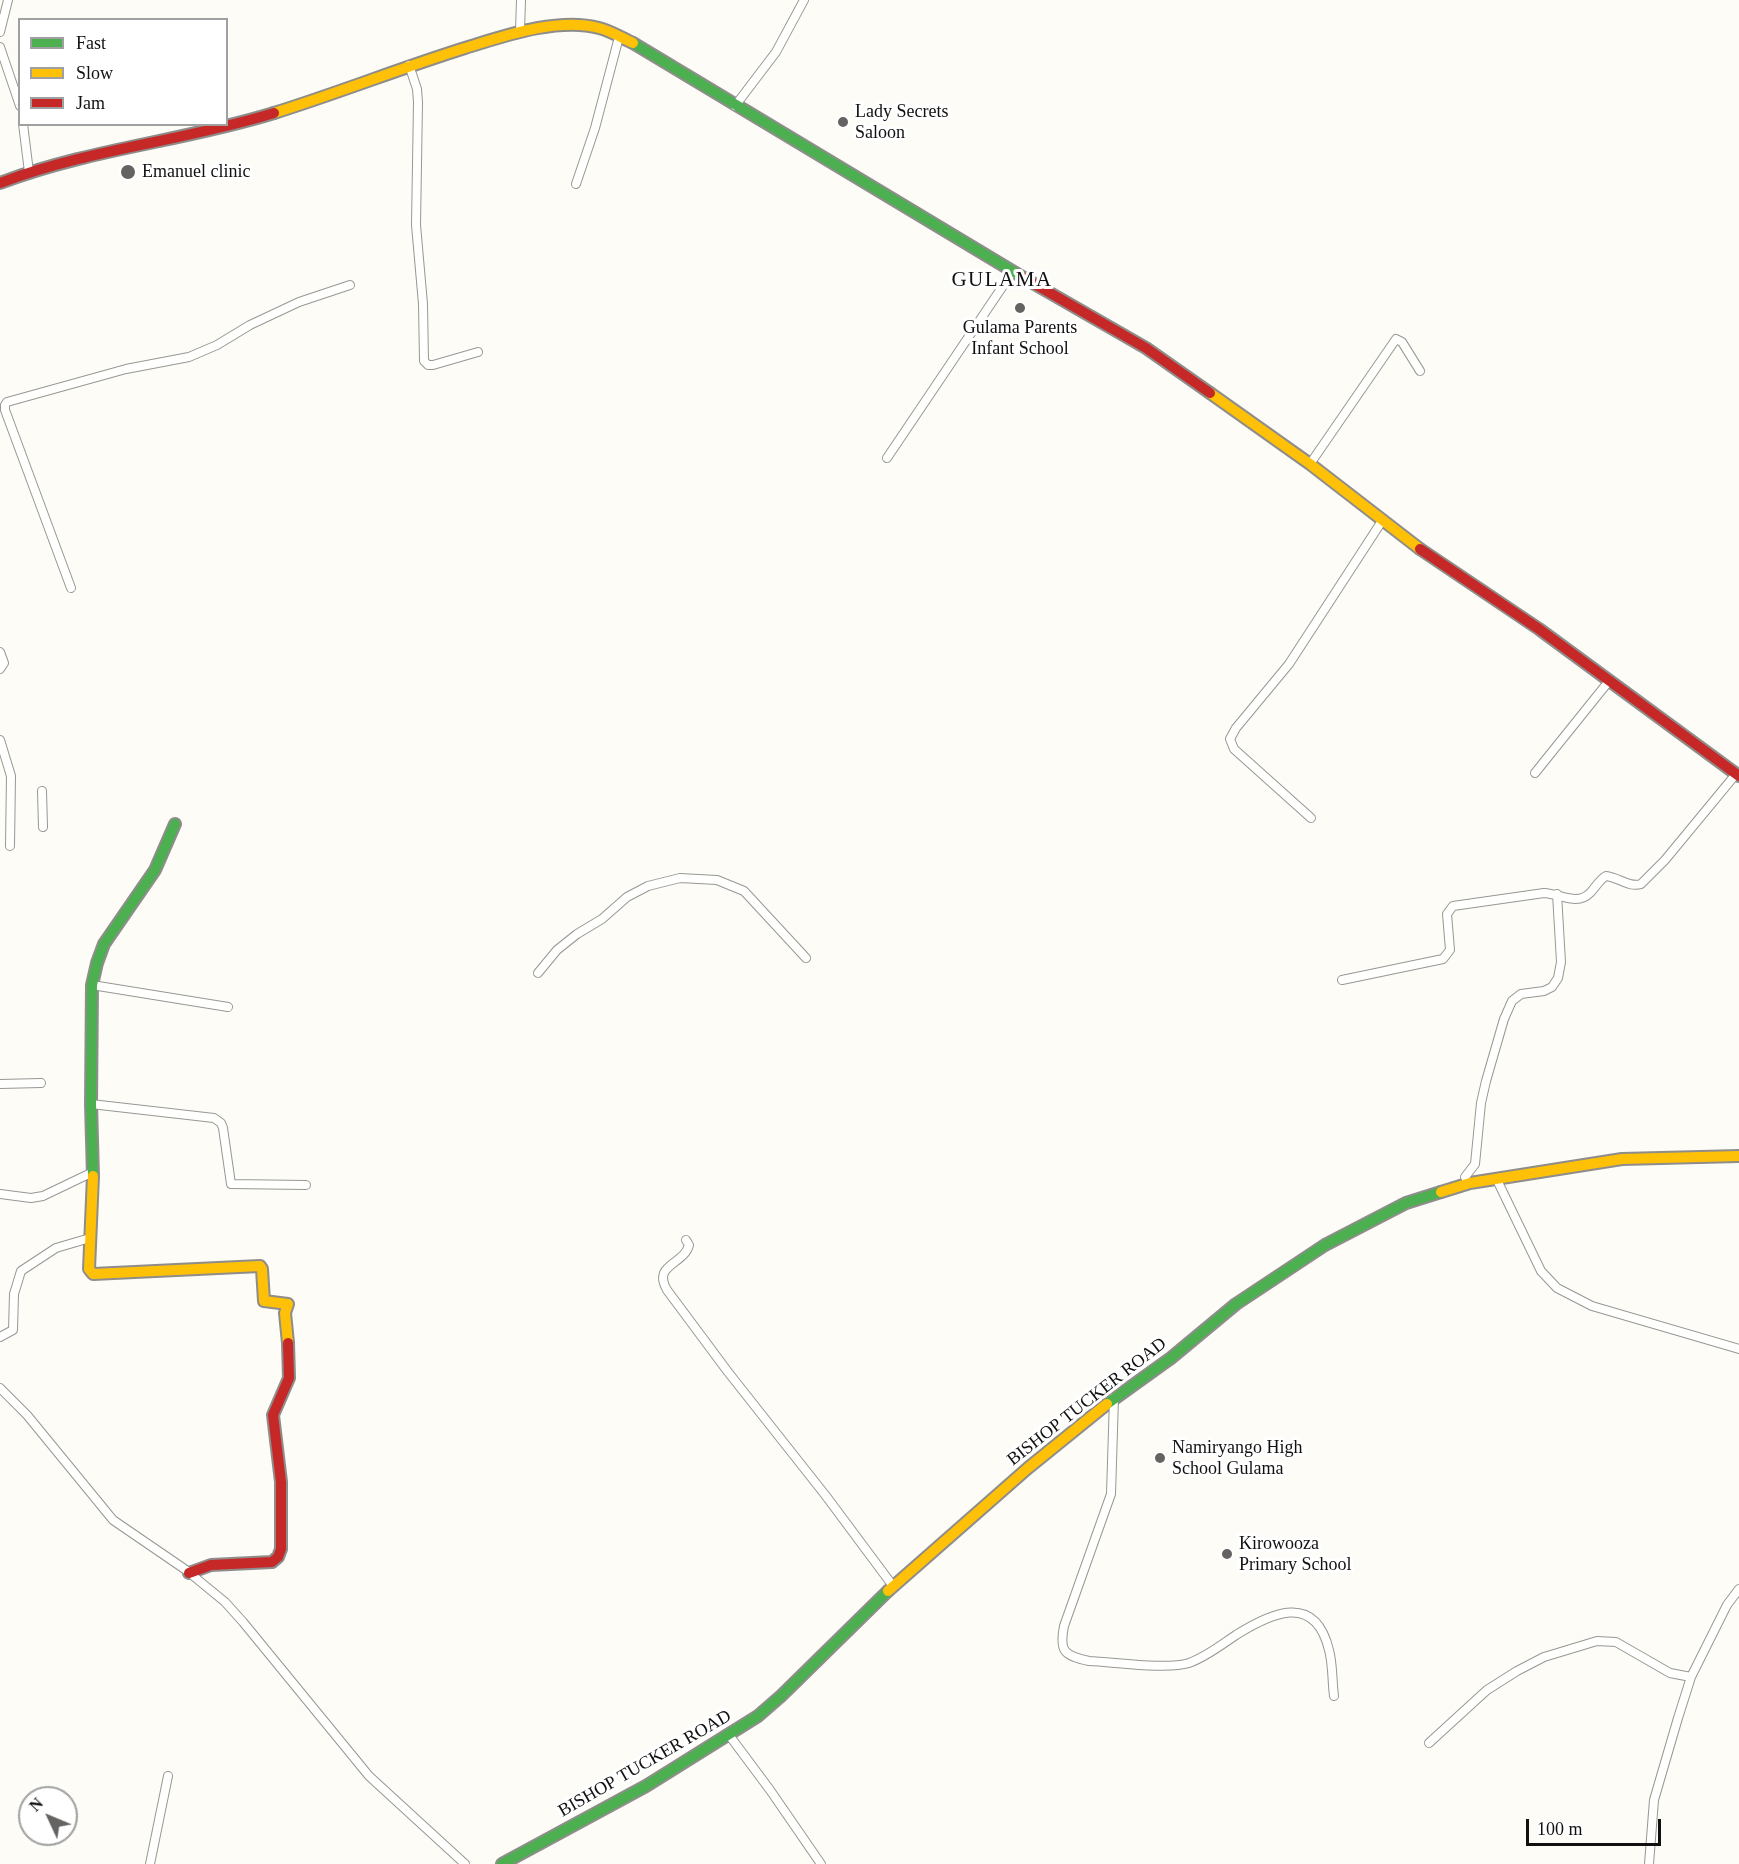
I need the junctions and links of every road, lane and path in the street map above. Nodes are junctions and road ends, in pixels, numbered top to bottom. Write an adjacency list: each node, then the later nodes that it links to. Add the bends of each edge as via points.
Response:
1 (8, 0): 5 (street)
2 (521, 0): 4 (street)
3 (804, 0): 10 (street, via 776,52)
4 (520, 31): 6 (street, via 570,25 599,28); 8 (street)
5 (0, 32)
6 (619, 37): 10 (street); 14 (street, via 596,128)
7 (0, 47): 9 (street)
8 (409, 65): 12 (street, via 231,126 103,152); 17 (street, via 418,102 416,225 424,361 433,365)
9 (18, 100)
10 (735, 106): 15 (street)
11 (23, 126): 12 (street)
12 (29, 172): 13 (street)
13 (0, 183)
14 (576, 184)
15 (1013, 272): 19 (street); 20 (street, via 1146,348)
16 (350, 285): 22 (street, via 299,302 189,357 126,369 7,402 5,410)
17 (478, 352)
18 (1420, 371): 20 (street, via 1396,339)
19 (887, 458)
20 (1311, 464): 21 (street)
21 (1382, 521): 25 (street); 32 (street, via 1289,664 1230,739 1234,749)
22 (71, 588)
23 (0, 652): 24 (street, via 4,663)
24 (0, 669)
25 (1609, 681): 28 (street); 29 (street)
26 (0, 740): 30 (street)
27 (0, 772): 30 (street)
28 (1534, 773)
29 (1738, 775): 36 (street, via 1641,884 1636,886 1606,876 1583,899)
30 (12, 776): 35 (street)
31 (42, 791): 34 (street)
32 (1311, 818)
33 (175, 824): 40 (street, via 155,870 104,944)
34 (43, 827)
35 (10, 846)
36 (1557, 894): 39 (street, via 1454,906 1447,914 1450,950 1443,959); 47 (street, via 1561,962 1558,978 1544,991 1521,994 1512,1001 1481,1103 1475,1164)
37 (806, 958): 38 (street, via 744,891 717,880 680,878 648,886 627,897 557,950)
38 (538, 974)
39 (1341, 980)
40 (92, 985): 41 (street); 44 (street)
41 (228, 1007)
42 (41, 1083): 43 (street)
43 (0, 1084)
44 (91, 1104): 46 (street); 49 (street, via 214,1118 223,1128 231,1184)
45 (1739, 1156): 48 (street, BISHOP TUCKER ROAD, via 1622,1159)
46 (93, 1172): 50 (street, via 44,1196); 51 (street)
47 (1465, 1177)
48 (1497, 1180): 54 (street, via 1541,1271 1557,1288 1592,1306); 56 (street, BISHOP TUCKER ROAD, via 1470,1183 1406,1203 1325,1245 1236,1304 1171,1358)
49 (306, 1185)
50 (0, 1194)
51 (90, 1238): 53 (street, via 56,1248 21,1271 14,1294 13,1330); 57 (street, via 89,1269 93,1274 257,1265 262,1269 265,1302 288,1304 285,1313 289,1378 273,1415 281,1482 281,1549 272,1562 211,1565)
52 (686, 1240): 58 (street, via 688,1251 663,1275 667,1290)
53 (0, 1337)
54 (1739, 1349)
55 (0, 1388): 57 (street, via 113,1520)
56 (1114, 1398): 58 (street, BISHOP TUCKER ROAD); 61 (street, via 1111,1494 1064,1626 1061,1642 1067,1654 1089,1661 1179,1665 1202,1658 1258,1621 1292,1611 1305,1615 1324,1636)
57 (189, 1573): 66 (street, via 243,1622 369,1776)
58 (893, 1586): 62 (street, BISHOP TUCKER ROAD, via 781,1696)
59 (1739, 1589): 60 (street)
60 (1691, 1677): 63 (street, via 1670,1673 1616,1642 1597,1641 1544,1657 1517,1671 1487,1690); 69 (street, via 1654,1800)
61 (1334, 1696)
62 (729, 1735): 67 (street, BISHOP TUCKER ROAD, via 646,1786); 68 (street)
63 (1430, 1743)
64 (168, 1776): 65 (street)
65 (150, 1864)
66 (465, 1864)
67 (502, 1864)
68 (821, 1864)
69 (1649, 1864)

